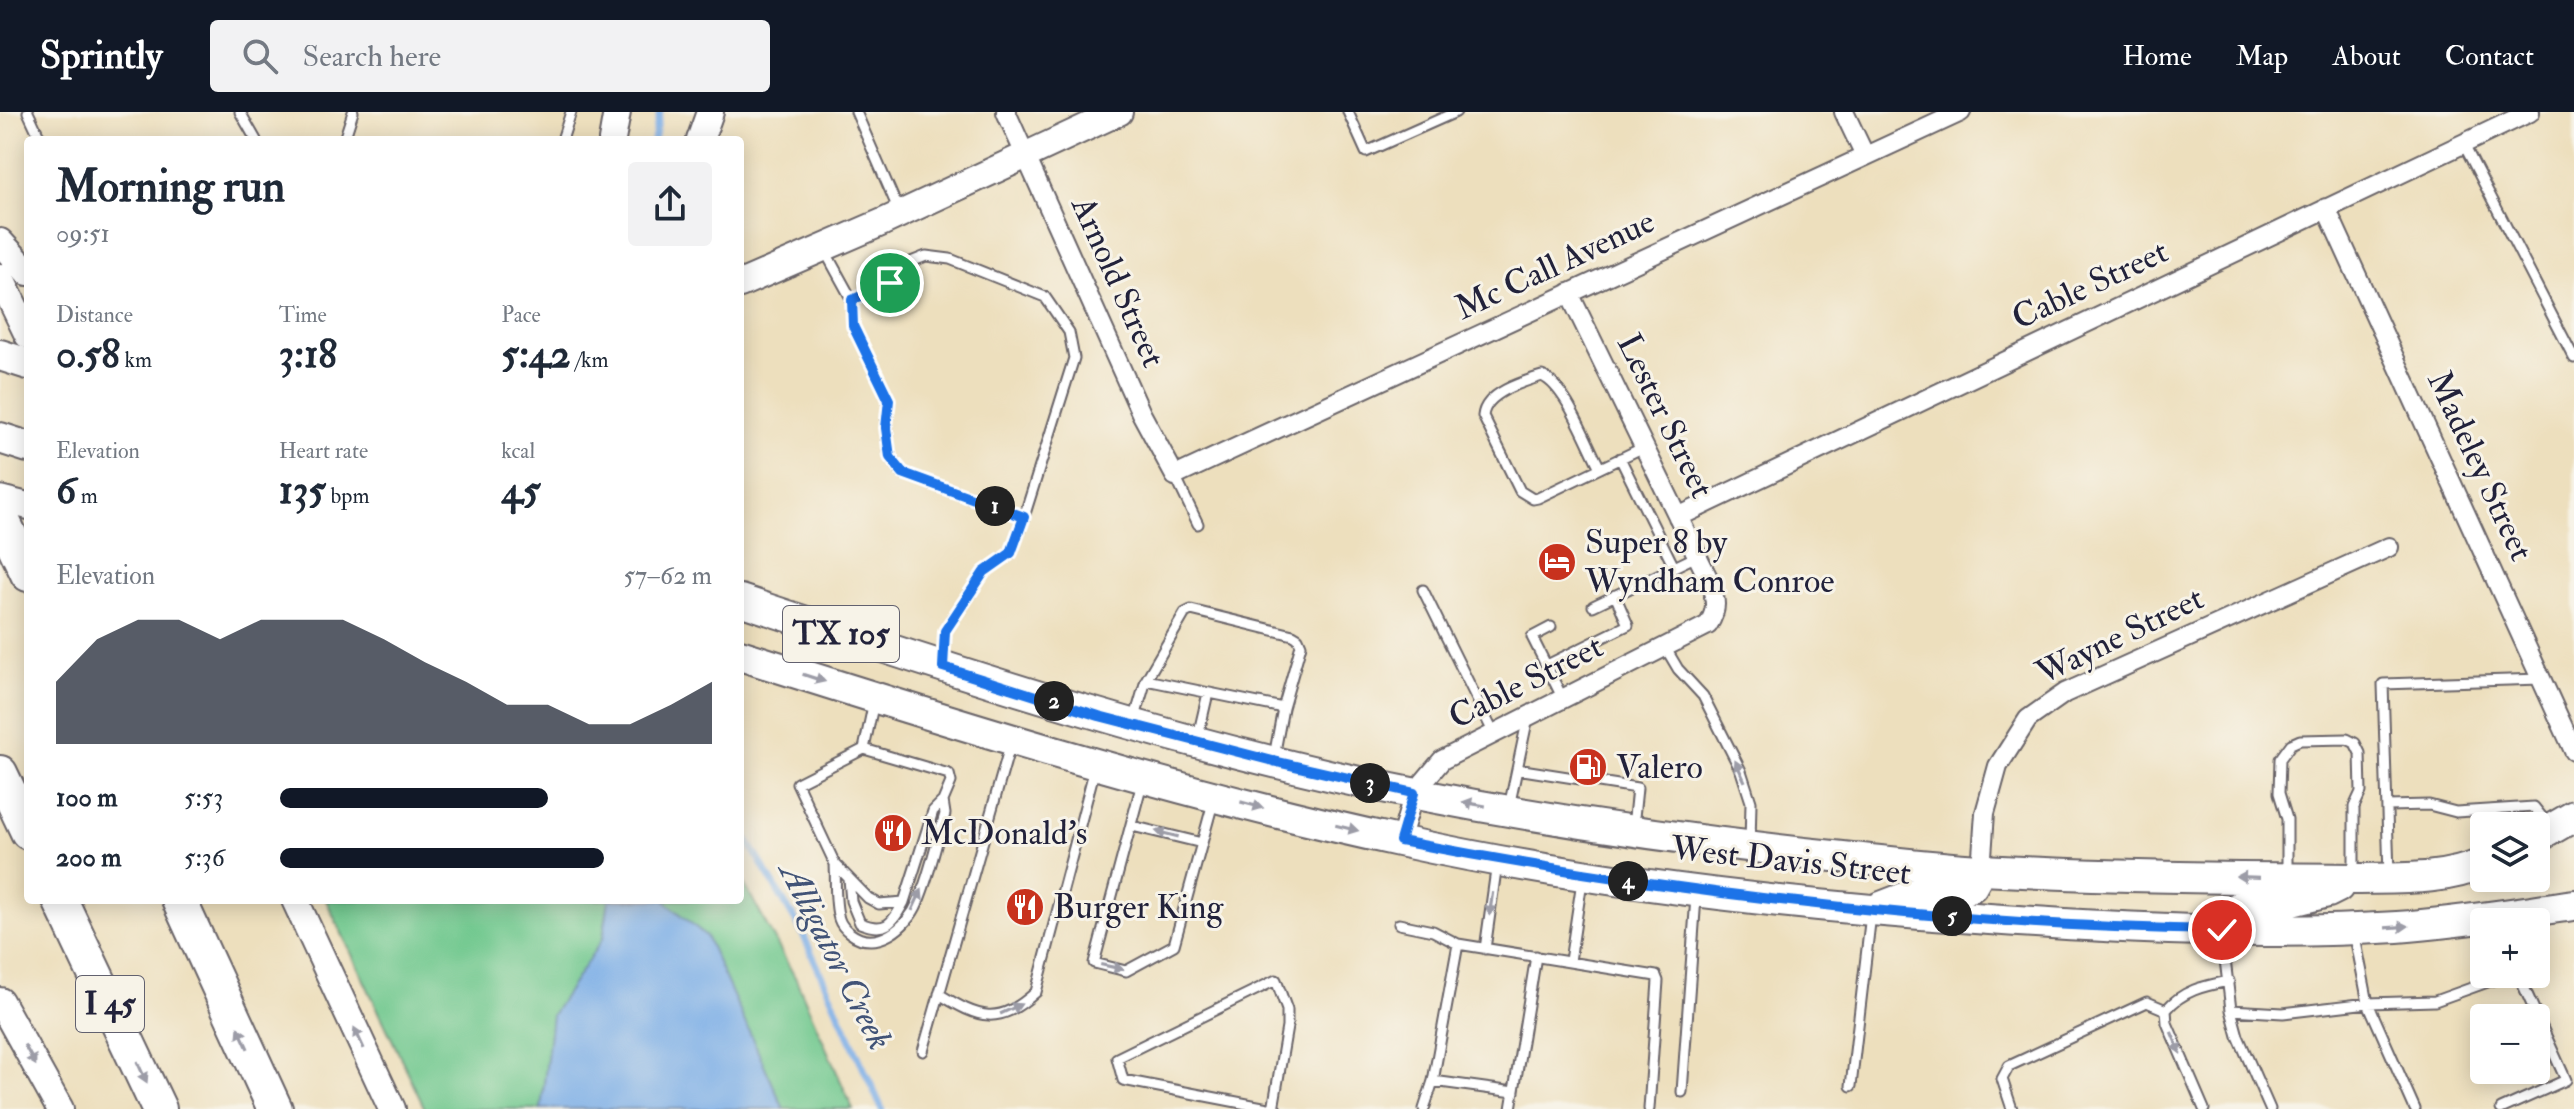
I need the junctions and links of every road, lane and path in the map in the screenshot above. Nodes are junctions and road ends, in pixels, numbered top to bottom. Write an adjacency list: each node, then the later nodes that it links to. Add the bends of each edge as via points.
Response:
1 (28, 112): 15 (lane)
2 (240, 112): 16 (lane)
3 (353, 112): 17 (lane)
4 (571, 112): 18 (lane)
5 (617, 112): 19 (main road)
6 (710, 112): 20 (main road)
7 (856, 112): 25 (lane)
8 (1006, 112): 22 (street, Arnold Street)
9 (1119, 112): 22 (main road)
10 (1348, 112): 11 (lane, via 1366,152)
11 (1456, 112)
12 (1844, 112): 23 (street)
13 (1961, 112): 23 (street, Mc Call Avenue)
14 (2530, 112): 21 (street, Cable Street)
15 (39, 136)
16 (254, 136)
17 (345, 136)
18 (563, 136)
19 (613, 136)
20 (701, 136)
21 (2463, 143): 24 (street, Cable Street); 35 (lane)
22 (1026, 155): 25 (main road); 42 (street, Arnold Street, via 1141,413)
23 (1865, 156): 31 (street, Mc Call Avenue)
24 (2326, 208): 47 (street, Cable Street); 63 (street, Madeley Street)
25 (900, 213): 27 (main road)
26 (0, 242): 28 (main road)
27 (824, 248): 30 (main road); 32 (lane)
28 (24, 268)
29 (0, 277): 33 (main road)
30 (744, 282)
31 (1569, 293): 39 (street, Lester Street); 42 (street, Mc Call Avenue)
32 (852, 300): 46 (lane, via 853,326 889,400 890,457 903,473); 46 (lane, via 890,283 911,262 926,256 950,259 1045,297 1069,332 1074,358)
33 (24, 327)
34 (0, 355): 36 (main road)
35 (2574, 358)
36 (24, 363)
37 (0, 438): 38 (main road)
38 (24, 446)
39 (1644, 447): 40 (lane); 47 (street, Lester Street)
40 (1620, 458): 41 (lane); 52 (lane)
41 (1600, 468): 41 (lane, via 1538,498 1526,496 1483,416 1486,405 1529,380 1551,380)
42 (1175, 476): 48 (lane)
43 (0, 499): 44 (main road)
44 (24, 505)
45 (0, 515): 51 (highway)
46 (1024, 517): 62 (lane, via 1011,553 984,572 945,631)
47 (1678, 517): 50 (street, Lester Street)
48 (1198, 524)
49 (2389, 547): 96 (street, Wayne Street, via 2065,693 2028,719 1998,766 1985,813)
50 (1697, 556): 52 (lane); 57 (street, Lester Street)
51 (24, 566)
52 (1674, 567): 54 (lane)
53 (1423, 590): 71 (lane)
54 (1615, 595): 56 (lane); 61 (lane, via 1628,625)
55 (744, 601): 62 (main road, West Davis Street / TX 105)
56 (1593, 606)
57 (1716, 612): 59 (street, Cable Street, via 1708,625)
58 (1551, 627): 61 (lane, via 1532,637)
59 (1665, 647): 67 (street, Cable Street); 92 (lane, one-way to 59, via 1751,802 1741,771 1703,696)
60 (744, 656): 66 (main road, West Davis Street / TX 105, one-way to 66)
61 (1547, 665): 67 (lane)
62 (943, 667): 66 (main road, via 911,668 889,677); 70 (main road, West Davis Street / TX 105)
63 (2541, 679): 75 (street, Madeley Street, via 2563,717); 84 (lane, via 2383,684)
64 (1146, 680): 65 (lane); 68 (lane, via 1191,610 1298,638 1301,645); 70 (lane)
65 (1208, 693): 68 (lane); 73 (lane)
66 (875, 698): 72 (main road, West Davis Street / TX 105); 74 (lane)
67 (1563, 699): 69 (street, Cable Street)
68 (1283, 708): 76 (lane)
69 (1528, 717): 71 (street, Cable Street); 78 (lane)
70 (1133, 724): 73 (main road, West Davis Street / TX 105)
71 (1494, 734): 81 (street, Cable Street, via 1442,760)
72 (1013, 738): 77 (main road, West Davis Street / TX 105); 121 (lane)
73 (1197, 741): 76 (main road, West Davis Street / TX 105)
74 (864, 749): 83 (lane, via 949,774); 94 (lane, via 797,783)
75 (2574, 751)
76 (1273, 761): 81 (main road, West Davis Street / TX 105)
77 (1097, 763): 80 (main road, West Davis Street / TX 105); 121 (lane, one-way to 77, via 979,1014 1002,1015 1036,992)
78 (1517, 769): 85 (lane); 89 (lane, via 1637,788)
79 (0, 773): 86 (highway)
80 (1144, 776): 82 (main road, West Davis Street / TX 105); 87 (lane)
81 (1414, 793): 85 (main road, West Davis Street / TX 105, one-way to 81); 90 (street, Cable Street)
82 (1215, 795): 90 (main road, West Davis Street / TX 105, one-way to 90); 91 (lane)
83 (943, 801): 94 (lane, one-way to 83, via 839,920 846,930 872,942 889,936 917,905 945,814); 103 (lane, via 933,811)
84 (2387, 806): 88 (lane, via 2429,805 2456,812 2534,807); 101 (lane)
85 (1509, 811): 89 (main road, West Davis Street / TX 105)
86 (24, 824)
87 (1132, 826): 91 (lane, one-way to 87); 91 (lane, one-way to 91, via 1094,963 1126,971 1174,945)
88 (2554, 828)
89 (1633, 831): 92 (main road, West Davis Street / TX 105)
90 (1400, 841): 93 (main road, West Davis Street / TX 105)
91 (1202, 843)
92 (1750, 847): 96 (main road, West Davis Street / TX 105)
93 (1497, 860): 97 (main road, West Davis Street / TX 105); 115 (lane, one-way to 115)
94 (835, 864): 99 (lane)
95 (2470, 869): 101 (main road, West Davis Street / TX 105)
96 (1981, 870): 98 (main road, West Davis Street / TX 105, one-way to 96); 109 (main road, via 1972,886 1956,892 1925,890)
97 (1583, 874): 102 (main road, West Davis Street / TX 105); 117 (lane)
98 (2287, 878): 100 (main road, West Davis Street / TX 105); 100 (lane, via 2280,759 2300,740 2347,739 2360,753)
99 (849, 879): 103 (lane, via 879,904); 103 (lane, via 860,923 880,928 889,924)
100 (2354, 879): 101 (main road, West Davis Street / TX 105); 113 (main road, via 2292,901 2239,907)
101 (2389, 879)
102 (1696, 890): 109 (main road, West Davis Street / TX 105); 131 (lane)
103 (904, 902)
104 (62, 904): 133 (highway, I 45, one-way to 133)
105 (181, 904): 134 (highway, one-way to 105)
106 (297, 904): 135 (main road, one-way to 106)
107 (2574, 905): 108 (main road, West Davis Street / TX 105)
108 (2550, 910)
109 (1871, 911): 113 (main road, West Davis Street / TX 105); 129 (lane)
110 (2470, 921): 112 (main road, West Davis Street / TX 105, one-way to 110)
111 (1399, 924): 114 (lane, via 1433,931)
112 (2354, 928): 113 (main road, West Davis Street / TX 105); 123 (lane)
113 (2222, 930): 118 (lane)
114 (1458, 944): 115 (lane); 127 (lane)
115 (1485, 949): 116 (lane)
116 (1536, 956): 117 (lane); 130 (lane)
117 (1570, 961): 139 (lane, via 1656,976)
118 (2229, 981): 124 (lane, via 2197,987); 125 (lane)
119 (2471, 988): 123 (lane, via 2435,1001)
120 (2525, 988): 128 (lane)
121 (939, 994): 126 (lane)
122 (0, 1001): 132 (main road, one-way to 132)
123 (2368, 1003): 125 (lane, via 2283,1013); 143 (lane)
124 (2166, 1010): 140 (lane, via 2147,1002 2009,1066 2002,1079); 141 (lane, one-way to 141)
125 (2231, 1010): 142 (lane)
126 (923, 1051)
127 (1433, 1081): 130 (lane); 137 (lane)
128 (2570, 1083): 144 (lane)
129 (1851, 1086)
130 (1514, 1092): 138 (lane)
131 (1682, 1092)
132 (60, 1109)
133 (159, 1109)
134 (275, 1109)
135 (392, 1109)
136 (1274, 1109): 136 (lane, via 1287,1027 1276,980 1117,1058 1123,1080)
137 (1424, 1109)
138 (1511, 1109)
139 (1649, 1109)
140 (2012, 1109)
141 (2204, 1109)
142 (2270, 1109)
143 (2415, 1109)
144 (2501, 1109)

